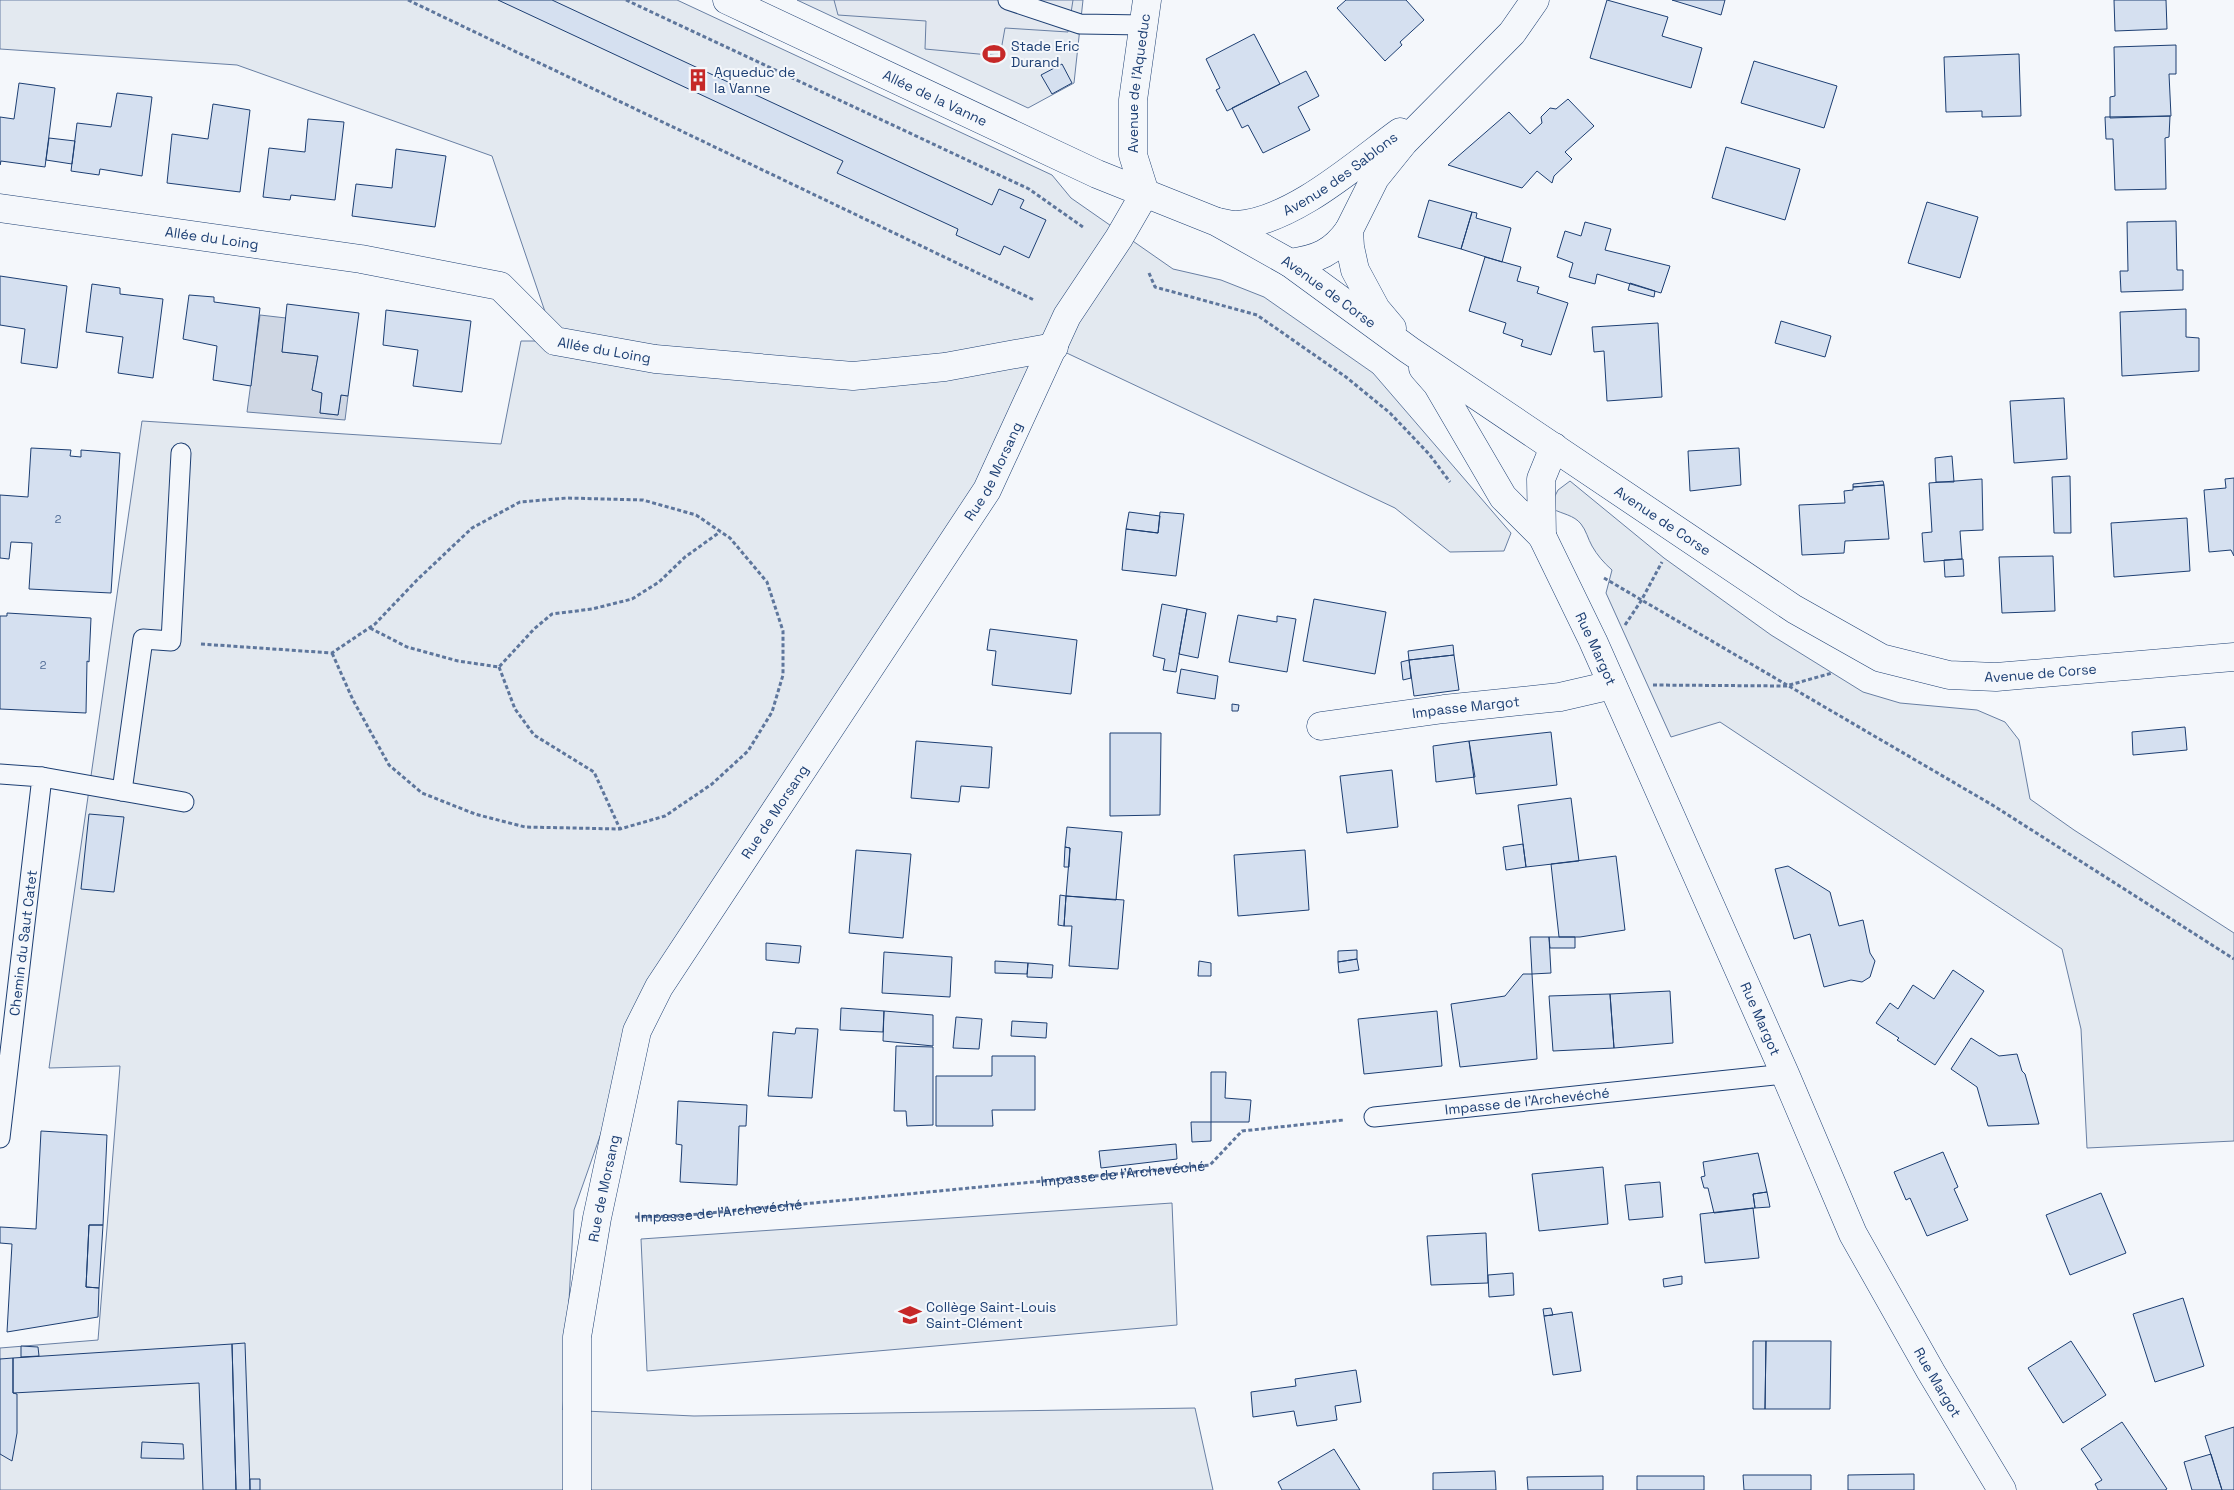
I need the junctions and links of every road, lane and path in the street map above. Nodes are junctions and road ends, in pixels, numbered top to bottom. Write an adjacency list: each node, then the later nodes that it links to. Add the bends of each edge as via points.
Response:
1 (408, 0): 15 (path)
2 (626, 0): 11 (path, via 1030,189)
3 (727, 0): 8 (street, Allée de la Vanne, via 1097,174)
4 (1008, 0): 6 (lane, via 1080,24)
5 (1535, 0): 7 (street, Avenue des Sablons, via 1512,34)
6 (1145, 12): 8 (street, Avenue de l'Aqueduc, via 1133,100 1133,155)
7 (1452, 94): 10 (street, Avenue des Sablons, via 1311,197 1273,216 1236,225); 12 (street, Avenue des Sablons, via 1404,142 1375,178)
8 (1145, 193): 10 (street, Avenue de Corse); 15 (street, Rue de Morsang, via 1120,238)
9 (0, 208): 16 (street, Allée du Loing, via 361,259 500,286 555,342 655,359 854,376 945,367)
10 (1217, 222): 13 (street, Avenue de Corse)
11 (1083, 228)
12 (1349, 230): 13 (street, Avenue des Sablons, via 1326,254); 17 (street, via 1355,270 1376,309)
13 (1290, 263): 17 (street, Avenue de Corse)
14 (1149, 273): 20 (path, via 1156,287 1257,315 1346,377 1390,413)
15 (1067, 316): 16 (street, Rue de Morsang)
16 (1054, 347): 45 (street, Rue de Morsang, via 986,490 659,987 637,1031)
17 (1409, 350): 18 (street, Avenue de Corse); 23 (street, Rue Margot, via 1437,384 1503,497)
18 (1554, 448): 22 (street, Avenue de Corse); 23 (street, Rue Margot, via 1541,479)
19 (181, 453): 28 (lane)
20 (1452, 485)
21 (720, 532): 26 (path, via 696,515 643,500 567,498 520,502 472,528); 32 (path, via 632,599 552,614); 40 (path, via 730,538 767,582 783,631 783,674 772,712 748,751 712,784 665,816)
22 (1685, 535): 25 (path, via 1664,558); 31 (street, Avenue de Corse, via 1794,609)
23 (1542, 536): 27 (street, Rue Margot)
24 (1599, 572): 25 (path, via 1604,580)
25 (1641, 601): 27 (path, via 1624,627); 34 (path)
26 (370, 628): 29 (path); 32 (path, via 407,647 458,661)
27 (1593, 641): 33 (street, Rue Margot)
28 (170, 642): 29 (path); 38 (lane, via 143,639)
29 (332, 653): 40 (path, via 352,700 389,765 422,793 475,814 525,827)
30 (2234, 657): 31 (street, Avenue de Corse, via 1996,677 1949,675)
31 (1881, 658): 34 (path)
32 (499, 667): 40 (path, via 515,709 534,735 594,772)
33 (1612, 685): 34 (path); 35 (street, Impasse Margot, via 1560,697); 42 (street, Rue Margot)
34 (1786, 686): 41 (path, via 1994,806)
35 (1321, 726)
36 (0, 774): 37 (lane)
37 (42, 777): 38 (lane); 44 (lane, Chemin du Saut Catet)
38 (122, 791): 39 (lane)
39 (184, 802)
40 (620, 829)
41 (2234, 960)
42 (1785, 1074): 43 (lane, Impasse de l'Archevéché); 47 (street, Rue Margot, via 1853,1234)
43 (1374, 1117): 45 (path, Impasse de l'Archevéché, via 1242,1132 1210,1165 678,1216)
44 (0, 1138)
45 (596, 1218): 46 (street, Rue de Morsang, via 577,1337)
46 (577, 1490)
47 (2002, 1490)

